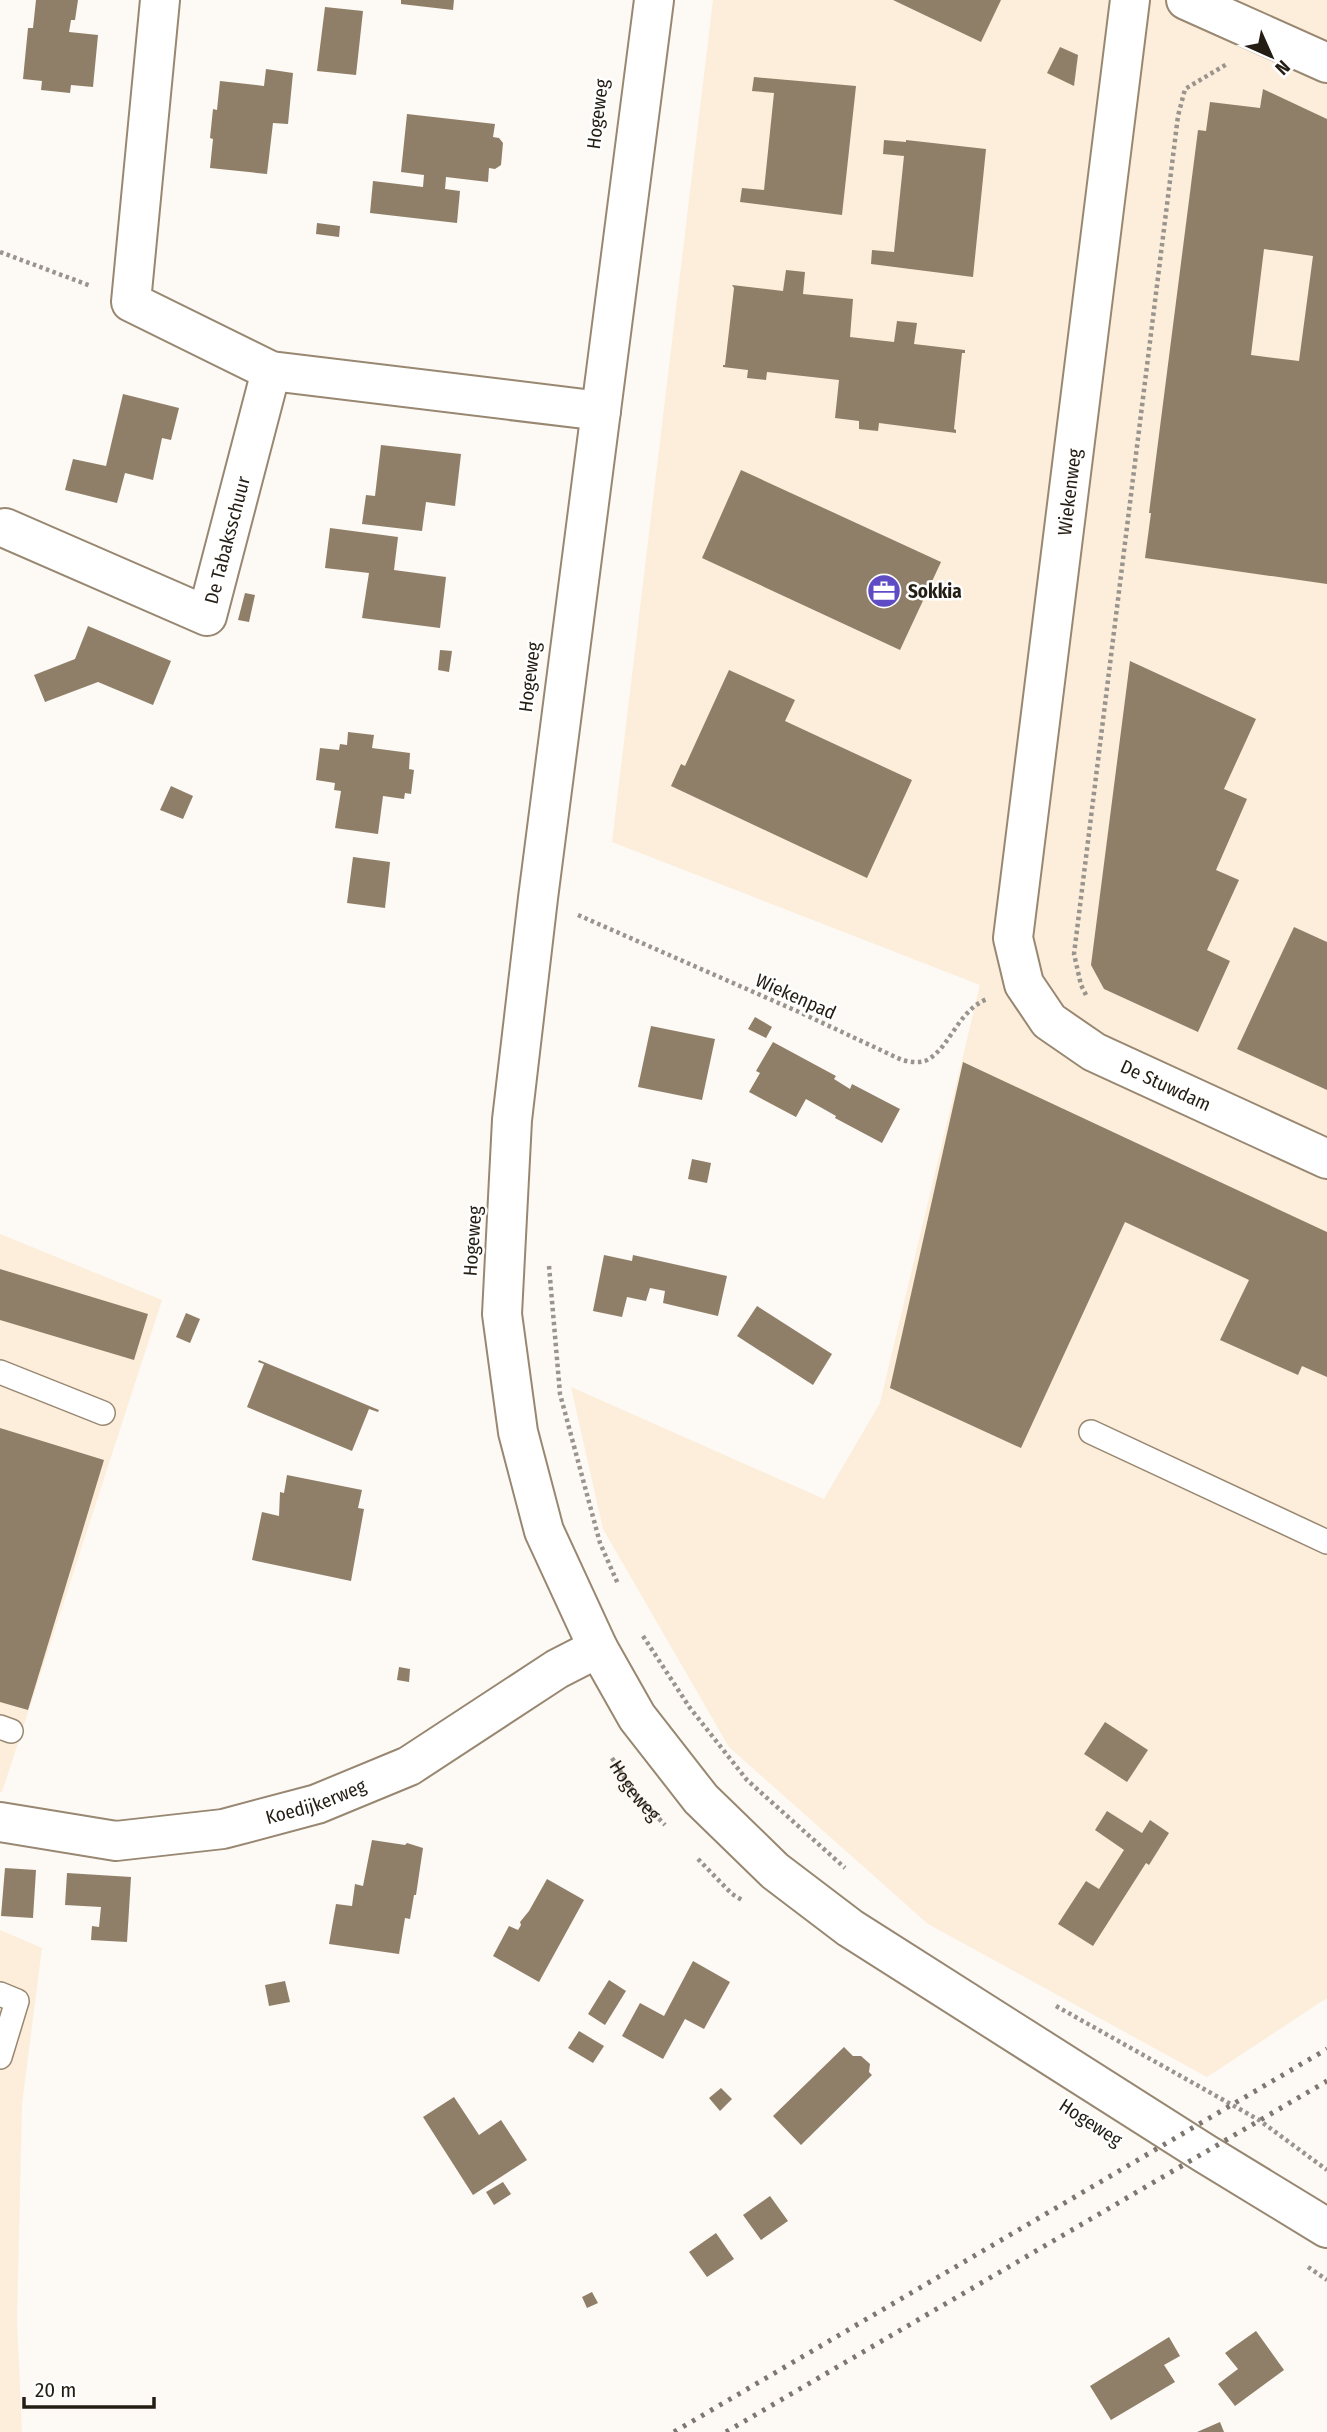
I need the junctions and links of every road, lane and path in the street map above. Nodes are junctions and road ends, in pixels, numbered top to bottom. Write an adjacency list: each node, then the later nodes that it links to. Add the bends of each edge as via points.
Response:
1 (160, 0): 8 (street)
2 (654, 0): 10 (street, Hogeweg)
3 (1130, 0): 13 (street, Wiekenweg, via 1013,938)
4 (1186, 0): 5 (street)
5 (1268, 36): 6 (street); 14 (path, via 1263,53 1222,66 1185,89 1178,116 1074,954)
6 (1327, 63)
7 (0, 252): 8 (path)
8 (131, 302): 9 (street)
9 (271, 371): 10 (street); 11 (street, De Tabaksschuur, via 207,615)
10 (601, 411): 23 (street, Hogeweg, via 514,1107 502,1314 518,1432 544,1531)
11 (5, 528)
12 (573, 926): 13 (path, Wiekenpad, via 574,913 916,1063 939,1049 959,1021 982,1001)
13 (1024, 984): 15 (street, De Stuwdam, via 1049,1021 1094,1052)
14 (1089, 1000)
15 (1327, 1159)
16 (548, 1258): 21 (path, via 560,1394 600,1543)
17 (0, 1372): 18 (lane)
18 (103, 1413)
19 (1091, 1432): 20 (lane)
20 (1327, 1542)
21 (622, 1593)
22 (639, 1630): 28 (path, via 690,1708 747,1780)
23 (598, 1648): 25 (street, Koedijkerweg, via 557,1669 409,1766 317,1804 223,1829 116,1841); 34 (street, Hogeweg, via 637,1717 701,1799 775,1871 850,1928)
24 (607, 1748): 26 (path, Hogeweg, via 635,1794)
25 (0, 1822)
26 (674, 1834)
27 (693, 1854): 29 (path)
28 (855, 1877)
29 (744, 1901)
30 (0, 1994): 32 (lane, via 17,2001)
31 (1050, 2003): 33 (path, via 1259,2120)
32 (0, 2057)
33 (1327, 2170)
34 (1327, 2228)

